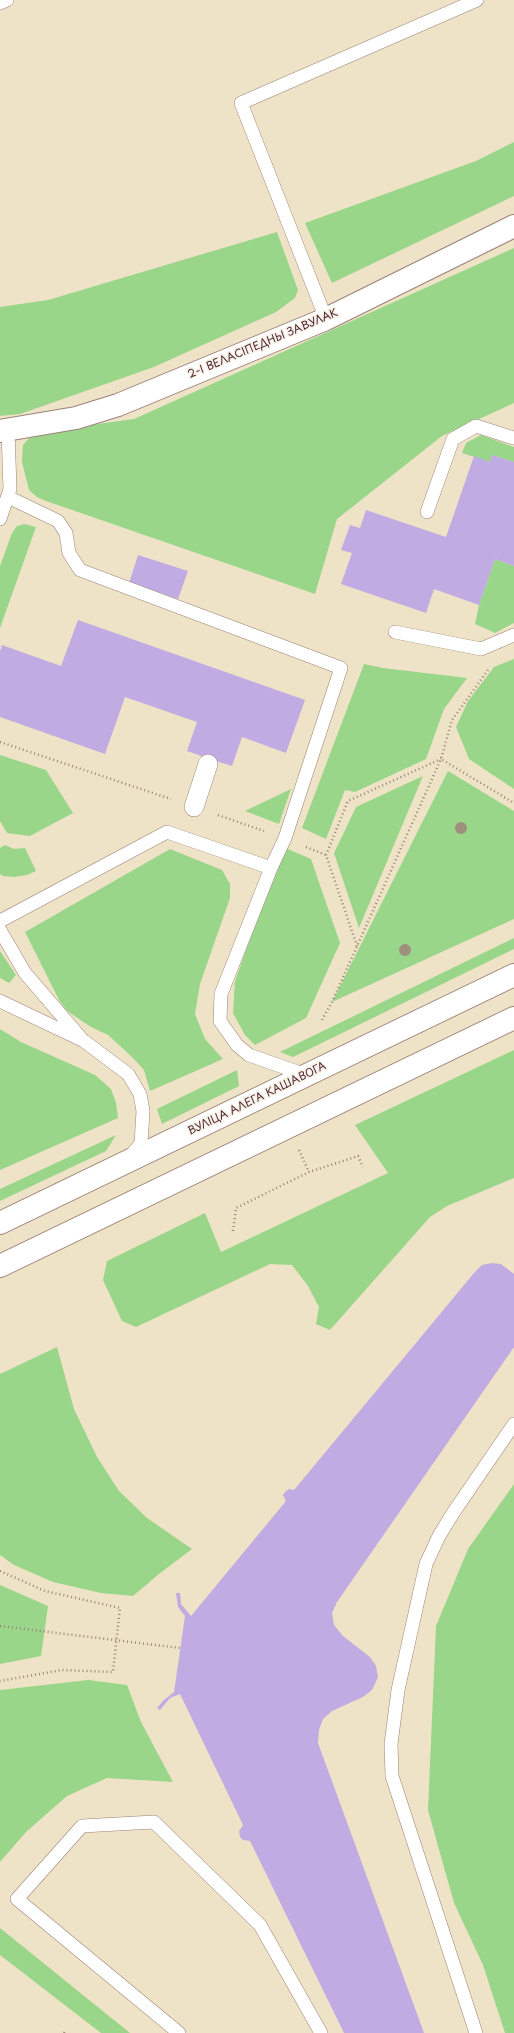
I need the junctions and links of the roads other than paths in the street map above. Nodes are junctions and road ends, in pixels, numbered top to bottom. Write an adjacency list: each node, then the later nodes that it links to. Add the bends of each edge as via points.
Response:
1 (7, 0): 3 (lane)
2 (477, 0): 5 (lane, via 241,103)
3 (0, 3)
4 (514, 226): 5 (main road, 2-І ВЕЛАСІПЕДНЫ ЗАВУЛАК)
5 (326, 319): 6 (main road, 2-І ВЕЛАСІПЕДНЫ ЗАВУЛАК, via 118,405 76,418)
6 (4, 431): 8 (lane, via 10,489)
7 (514, 438): 9 (lane, via 476,426 453,439)
8 (8, 497): 10 (lane); 15 (lane, via 58,521 66,533 69,553 80,570 342,668 285,838)
9 (427, 512)
10 (0, 519)
11 (396, 632): 12 (lane, via 481,648)
12 (514, 635)
13 (208, 764): 14 (street)
14 (194, 806)
15 (271, 868): 16 (lane, via 167,832); 22 (lane, via 221,994 220,1021 237,1045 249,1055)
16 (0, 921)
17 (0, 930): 21 (lane, via 25,973)
18 (514, 975): 22 (main road, ВУЛІЦА АЛЕГА КАШАВОГА)
19 (0, 1001): 21 (lane)
20 (514, 1018): 25 (main road)
21 (84, 1041): 23 (lane, via 128,1074 140,1094 143,1111 141,1143)
22 (306, 1075): 23 (main road, ВУЛІЦА АЛЕГА КАШАВОГА)
23 (125, 1163): 24 (main road, ВУЛІЦА АЛЕГА КАШАВОГА)
24 (0, 1223)
25 (0, 1266)
26 (514, 1424): 29 (lane, via 453,1513 426,1564 398,1690 391,1744 392,1776)
27 (179, 2033): 28 (lane, via 17,1899 82,1826 154,1822 260,1925)
28 (321, 2033)
29 (476, 2033)

